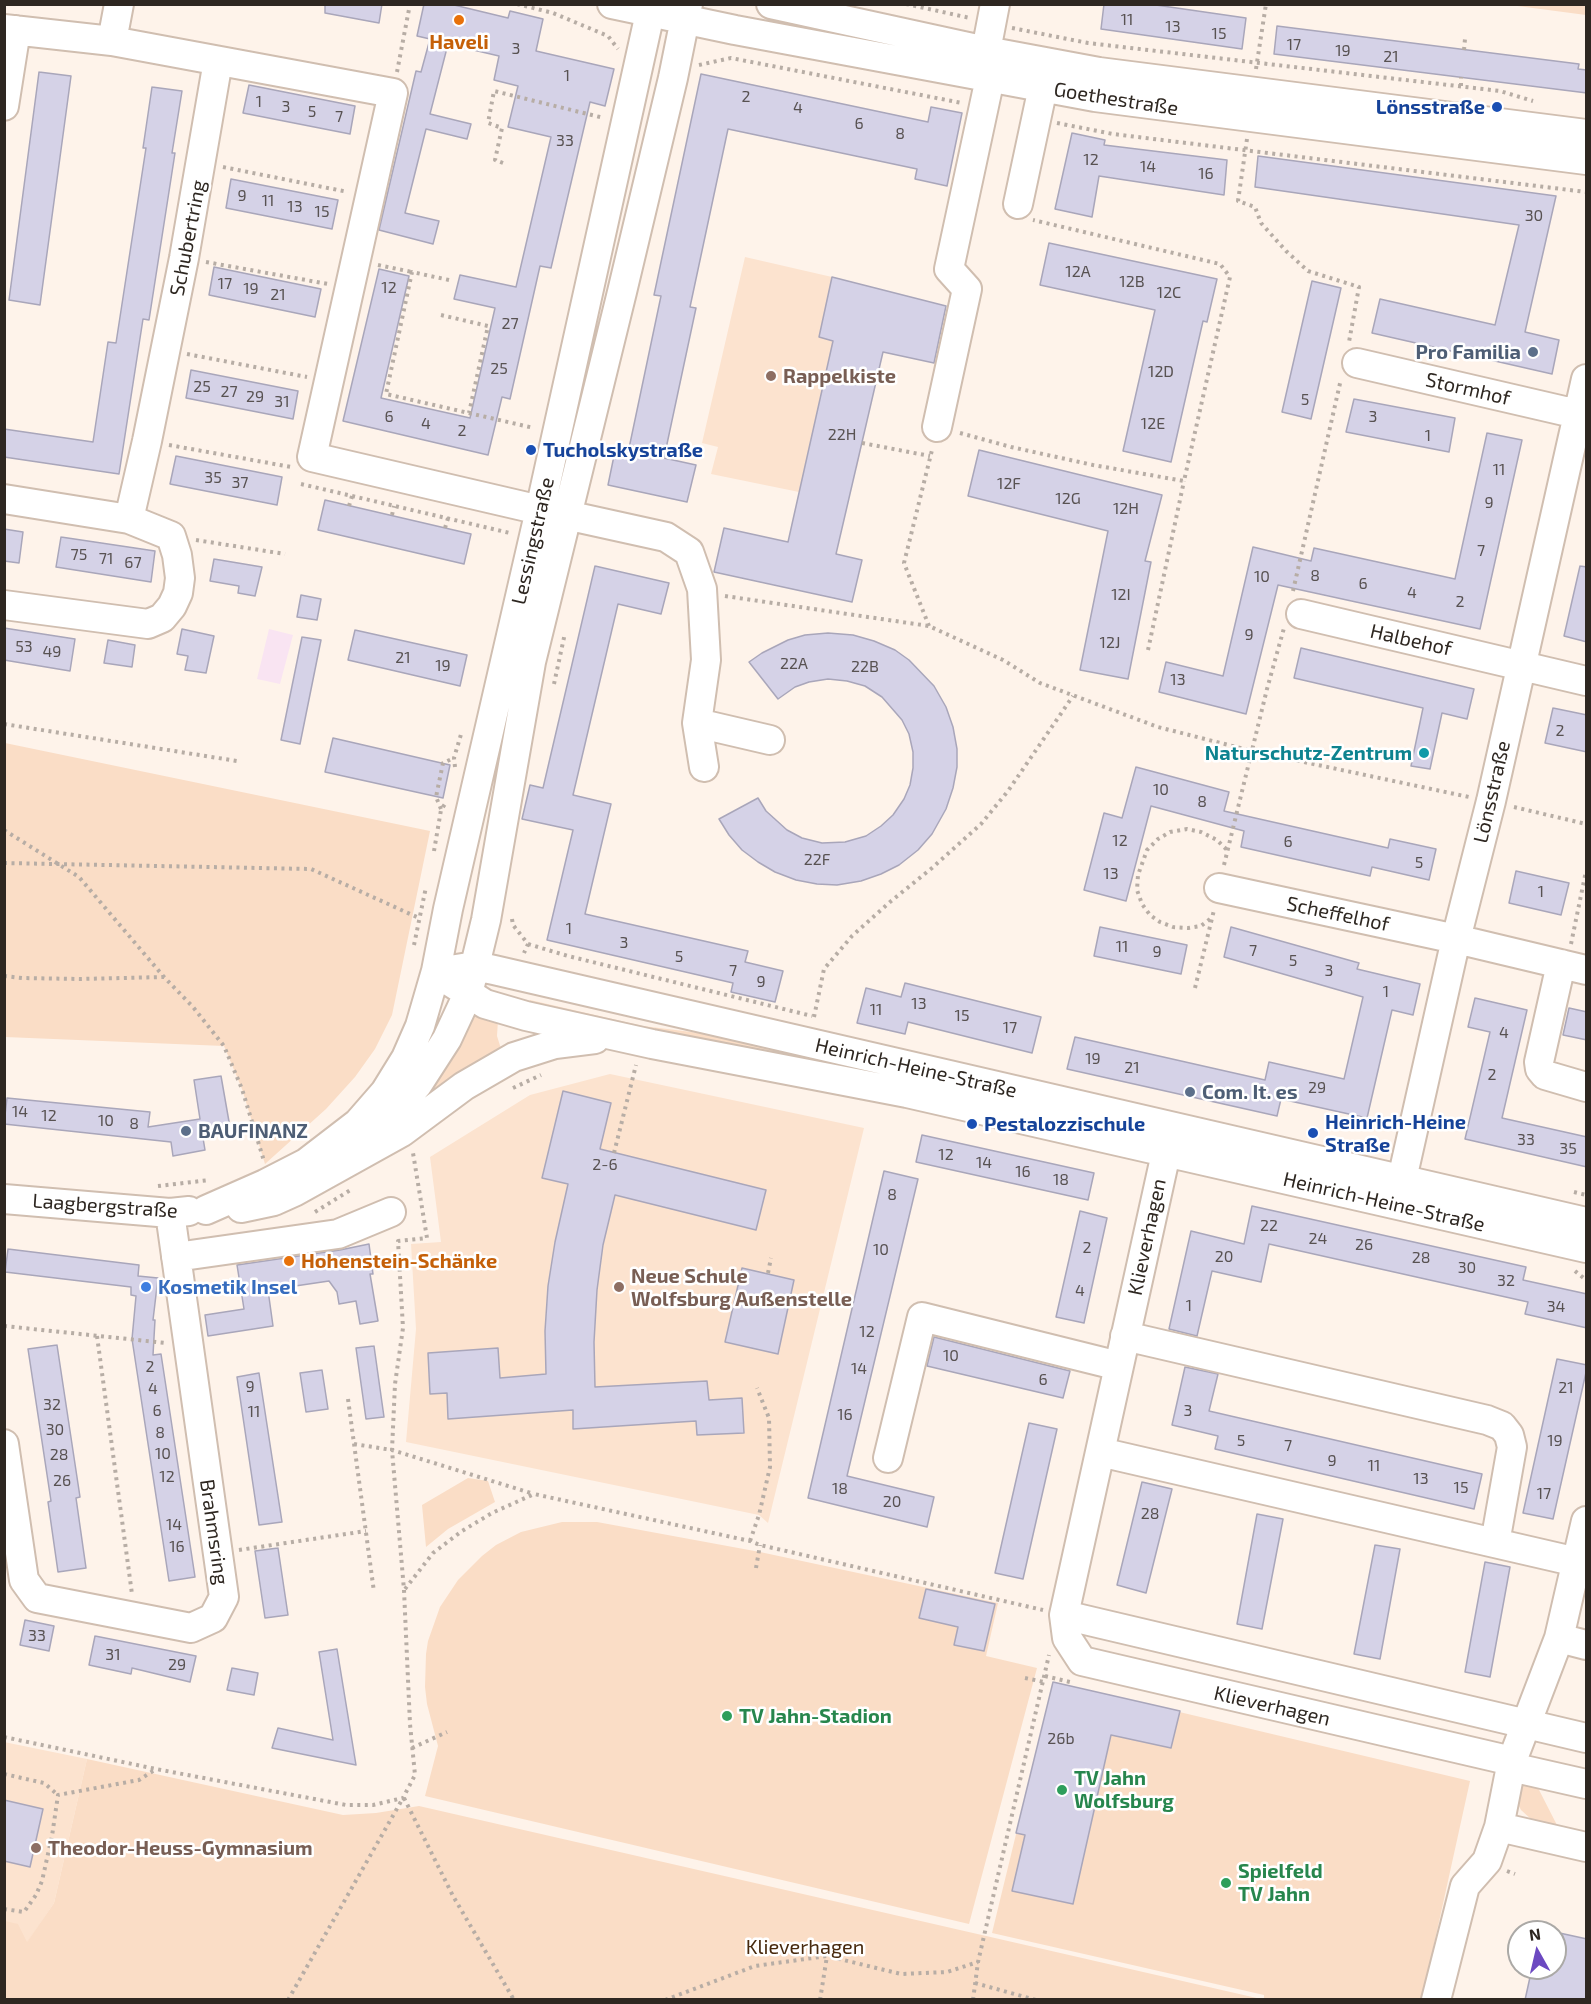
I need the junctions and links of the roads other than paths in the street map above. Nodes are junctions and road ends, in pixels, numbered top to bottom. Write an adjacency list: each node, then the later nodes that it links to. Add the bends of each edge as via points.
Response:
1 (119, 4): 8 (street)
2 (612, 4): 4 (street, Goethestraße)
3 (771, 4): 7 (street, Goethestraße)
4 (651, 8): 5 (street, Goethestraße); 21 (street, Lessingstraße)
5 (687, 12): 7 (street, Goethestraße); 21 (street, Lessingstraße, via 622,292)
6 (10, 30): 8 (street); 12 (street)
7 (991, 39): 10 (street, Goethestraße); 11 (street, Goethestraße, via 1099,72); 19 (street, via 949,269 968,289)
8 (112, 41): 9 (street)
9 (218, 61): 21 (street, via 393,93 312,457); 22 (street, Schubertring, via 184,258)
10 (1043, 87): 11 (street, Goethestraße, via 1095,97); 15 (street)
11 (1251, 105): 13 (street, Goethestraße); 14 (street, Goethestraße)
12 (4, 106)
13 (1587, 134)
14 (1587, 160)
15 (1024, 211)
16 (1349, 362): 18 (street, Stormhof)
17 (1587, 379): 18 (street, Lönsstraße)
18 (1583, 415): 25 (street, Lönsstraße)
19 (937, 427)
20 (4, 500): 22 (street)
21 (553, 513): 27 (street, Lessingstraße, via 666,537 689,552 702,589 706,660); 32 (street, Lessingstraße, via 498,856); 34 (street, Lessingstraße, via 448,909)
22 (129, 519): 23 (street, via 171,536 180,578 178,592 162,618 148,624)
23 (4, 605)
24 (1293, 611): 25 (street, Halbehof)
25 (1521, 666): 26 (street, Halbehof); 31 (street, Lönsstraße)
26 (1587, 681)
27 (697, 723): 28 (street); 29 (street, Lessingstraße)
28 (770, 740)
29 (704, 767)
30 (1219, 888): 31 (street, Scheffelhof)
31 (1456, 939): 33 (street, Scheffelhof); 41 (street, Lönsstraße)
32 (475, 966): 34 (street, Heinrich-Heine-Straße); 35 (street, Laagbergstraße); 38 (street, Heinrich-Heine-Straße)
33 (1572, 966): 37 (street, via 1539,1062 1545,1075)
34 (436, 971): 35 (street, Heinrich-Heine-Straße); 43 (street, Laagbergstraße, via 406,1058 385,1092 358,1123 306,1163)
35 (468, 994): 36 (street, Heinrich-Heine-Straße, via 510,1012); 40 (street, Laagbergstraße, via 447,1039 418,1084 380,1128)
36 (618, 1037): 38 (street, Heinrich-Heine-Straße); 39 (street, Heinrich-Heine-Straße, via 555,1044 514,1058 464,1086)
37 (1587, 1087)
38 (1169, 1139): 41 (street, Heinrich-Heine-Straße); 49 (street, Klieverhagen)
39 (407, 1140): 40 (street, Laagbergstraße)
40 (337, 1167): 43 (street, Laagbergstraße, via 274,1201 244,1208)
41 (1399, 1192): 46 (street, Heinrich-Heine-Straße); 47 (street, Heinrich-Heine-Straße)
42 (4, 1199): 44 (street, Laagbergstraße)
43 (206, 1210): 44 (street, Laagbergstraße)
44 (170, 1212): 48 (street, Brahmsring)
45 (391, 1212): 48 (street, via 338,1234)
46 (1587, 1222)
47 (1587, 1248)
48 (176, 1257): 51 (street, Brahmsring, via 224,1597 213,1618 191,1628 37,1598 24,1580)
49 (1125, 1336): 50 (street, Klieverhagen); 55 (street, via 1502,1426 1512,1447)
50 (1119, 1366): 52 (street, Klieverhagen); 53 (street, via 922,1317)
51 (4, 1444)
52 (1100, 1452): 55 (street); 57 (street, Klieverhagen)
53 (888, 1458)
54 (1587, 1521): 56 (street)
55 (1495, 1543): 56 (street)
56 (1577, 1562): 58 (street)
57 (1064, 1615): 60 (street, Klieverhagen); 63 (street, Klieverhagen, via 1067,1638 1082,1661)
58 (1559, 1638): 59 (street); 61 (street)
59 (1587, 1645)
60 (1470, 1711): 61 (street, Klieverhagen); 63 (street, via 1468,1732)
61 (1527, 1725): 62 (street, Klieverhagen); 64 (street)
62 (1587, 1738)
63 (1460, 1749): 64 (street, Klieverhagen)
64 (1512, 1764): 65 (street, Klieverhagen); 66 (street)
65 (1587, 1785)
66 (1499, 1827): 67 (street); 68 (street, via 1487,1861 1465,1886)
67 (1587, 1847)
68 (1436, 2000)

